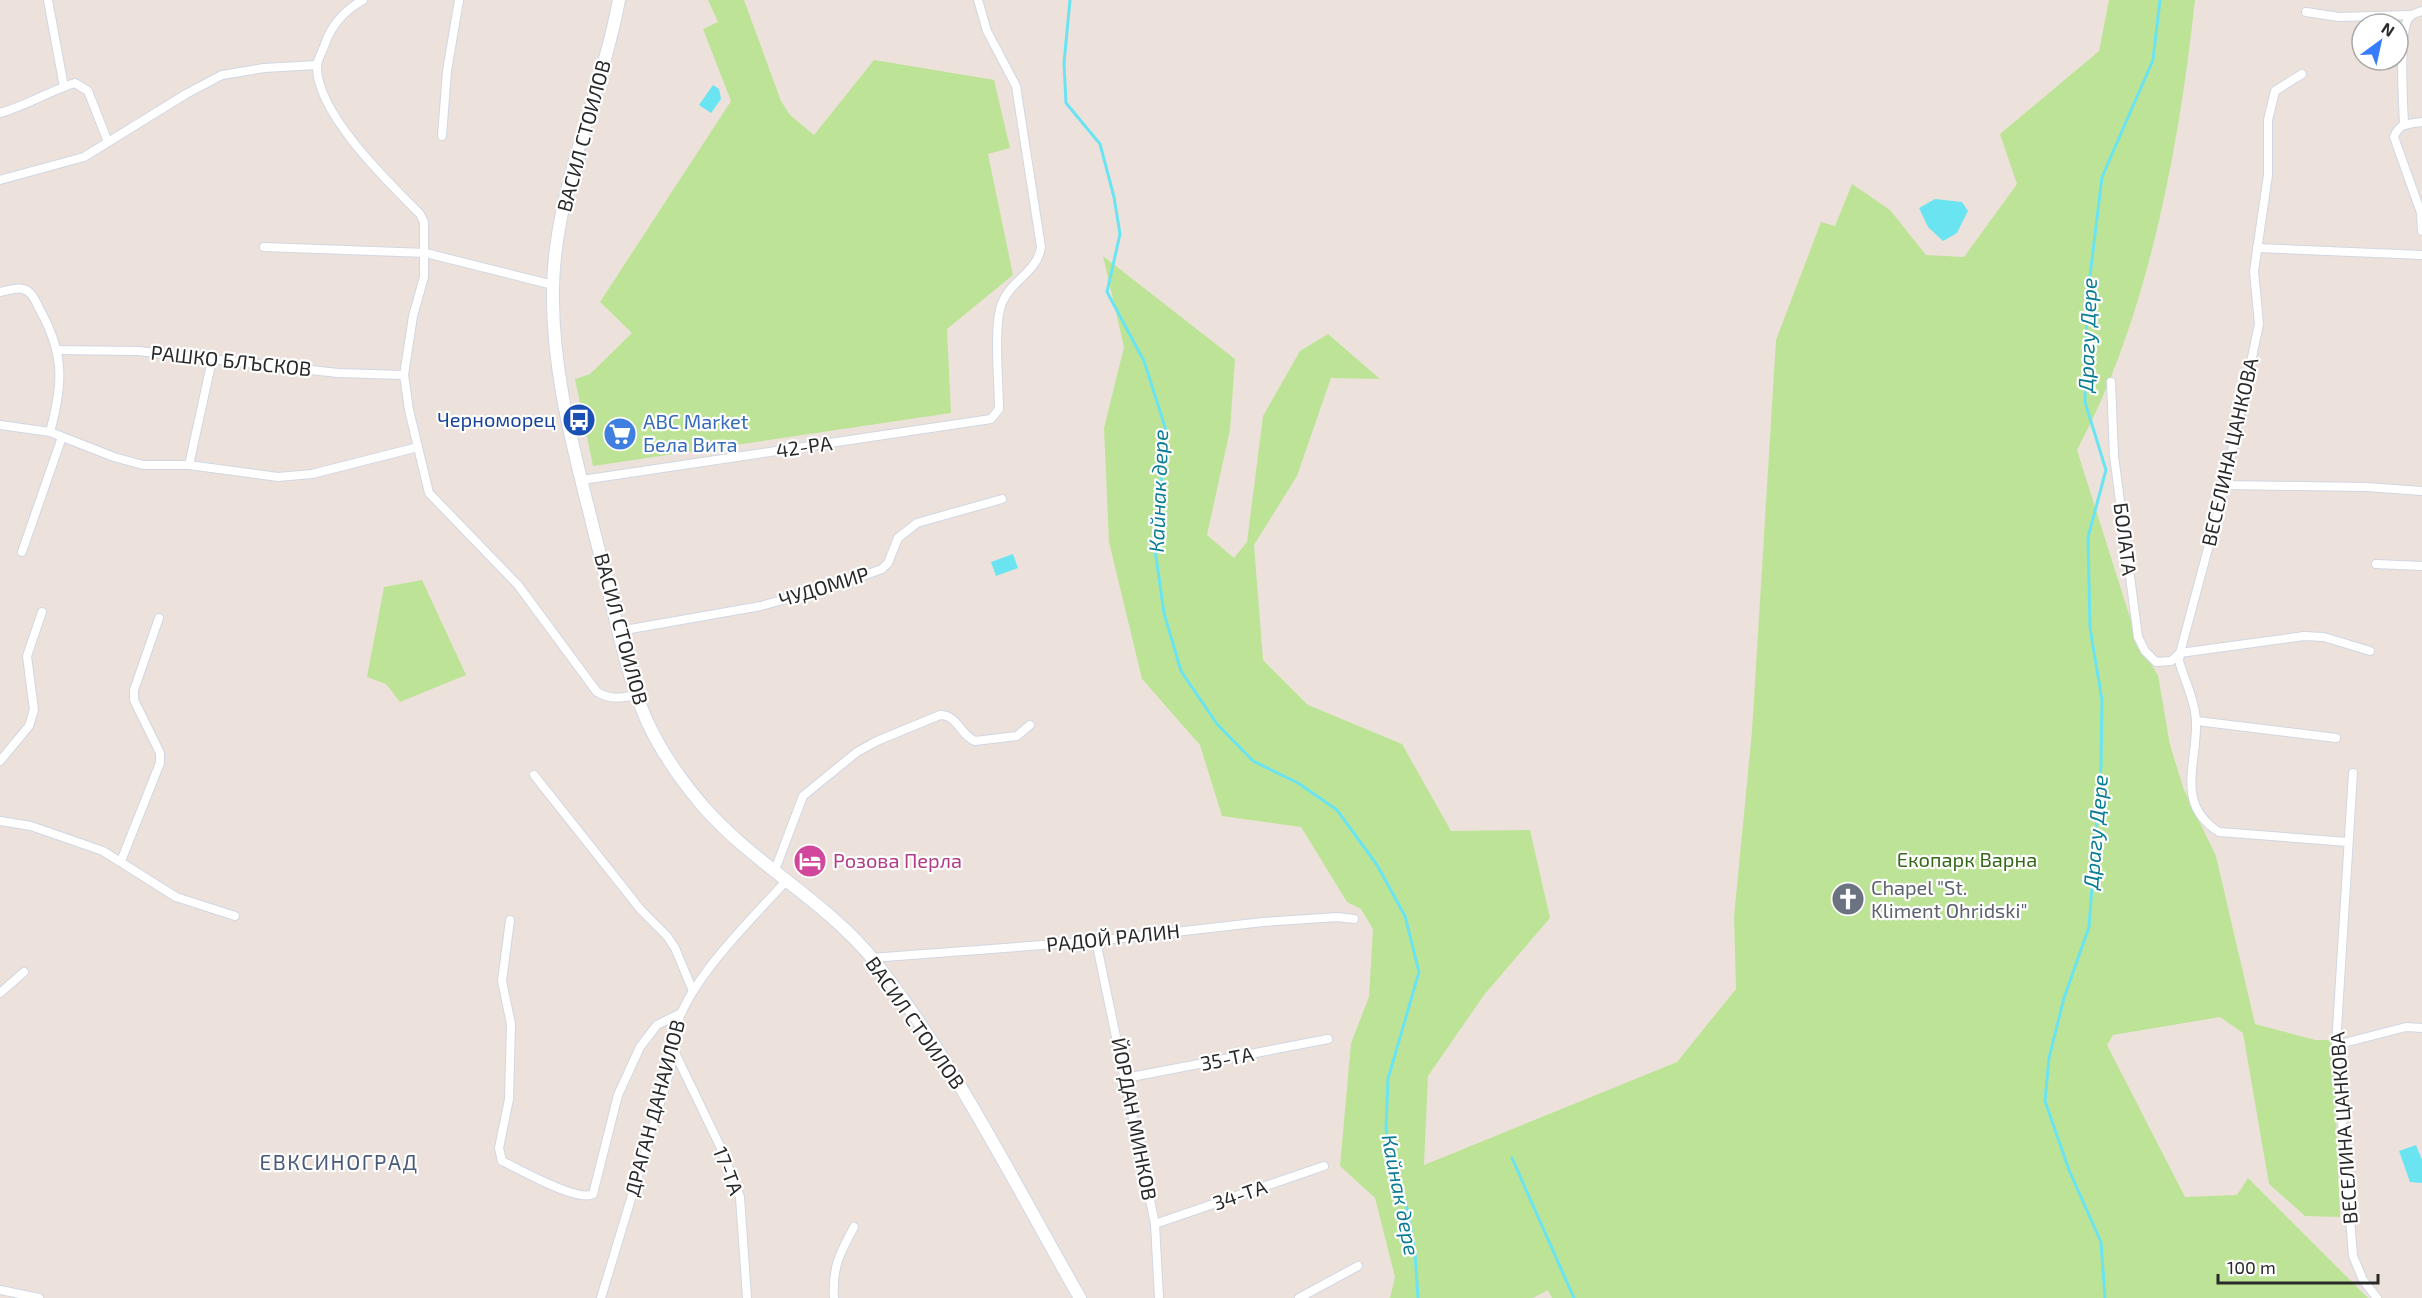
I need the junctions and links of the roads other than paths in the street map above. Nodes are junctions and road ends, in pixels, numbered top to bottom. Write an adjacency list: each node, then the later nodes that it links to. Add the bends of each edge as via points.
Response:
1 (48, 0): 12 (street)
2 (363, 0): 6 (street)
3 (459, 0): 16 (street, via 447,71)
4 (619, 0): 24 (street, ВАСИЛ СТОИЛОВ, via 560,225)
5 (978, 0): 35 (street, 42-РА, via 987,31 1016,86 1041,248 1039,260 1002,303 999,409 992,419)
6 (352, 3): 10 (street, via 336,23)
7 (2422, 11): 9 (street)
8 (2306, 12): 9 (street, via 2339,17)
9 (2411, 15): 15 (street, via 2406,23)
10 (317, 65): 17 (street, via 222,75); 22 (street, via 326,101 338,119 374,168 420,214 426,228)
11 (2302, 74): 21 (street, ВЕСЕЛИНА ЦАНКОВА, via 2275,91 2268,120 2268,176)
12 (64, 87): 13 (street); 17 (street, via 75,83 88,90)
13 (0, 113)
14 (2422, 122): 15 (street)
15 (2400, 127): 19 (street, via 2394,144 2421,213)
16 (442, 136)
17 (108, 142): 18 (street, via 84,157)
18 (0, 180)
19 (2422, 231)
20 (264, 247): 22 (street)
21 (2257, 248): 23 (street); 36 (street, ВЕСЕЛИНА ЦАНКОВА, via 2254,271 2259,324)
22 (426, 253): 24 (street); 28 (street)
23 (2422, 255)
24 (553, 285): 35 (street, ВАСИЛ СТОИЛОВ, via 558,376)
25 (0, 292): 26 (street, via 22,288 30,292 51,329)
26 (57, 350): 27 (street, РАШКО БЛЪСКОВ, via 138,351); 31 (street, via 61,387)
27 (212, 360): 28 (street, РАШКО БЛЪСКОВ, via 338,374); 34 (street)
28 (404, 375): 33 (street)
29 (2111, 382): 46 (street, БОЛАТА, via 2114,456 2138,637 2156,662 2171,661)
30 (0, 425): 31 (street)
31 (50, 432): 32 (street)
32 (62, 437): 34 (street, via 143,465); 39 (street)
33 (418, 447): 34 (street, via 295,477); 47 (street, via 429,493 518,585 597,692 617,699)
34 (189, 465)
35 (582, 480): 44 (street, ВАСИЛ СТОИЛОВ)
36 (2225, 485): 37 (street); 46 (street, ВЕСЕЛИНА ЦАНКОВА)
37 (2422, 490)
38 (1002, 499): 44 (street, ЧУДОМИР, via 917,523 898,538 888,564 882,569 840,584 761,606)
39 (22, 552)
40 (2376, 564): 41 (street)
41 (2422, 566)
42 (42, 612): 51 (street, via 27,656 33,710 29,726)
43 (159, 618): 56 (street, via 134,700 160,753 160,763)
44 (619, 632): 47 (street, ВАСИЛ СТОИЛОВ)
45 (2370, 651): 46 (street, via 2324,637 2304,636)
46 (2180, 653): 48 (street, ВЕСЕЛИНА ЦАНКОВА)
47 (636, 695): 57 (street, ВАСИЛ СТОИЛОВ, via 657,742 690,791 714,819)
48 (2197, 721): 50 (street); 55 (street, ВЕСЕЛИНА ЦАНКОВА, via 2190,788 2205,824 2219,832)
49 (1030, 725): 57 (street, via 1017,736 975,741 948,715 940,715 867,747 803,796)
50 (2336, 738)
51 (0, 760)
52 (2353, 773): 55 (street, ВЕСЕЛИНА ЦАНКОВА)
53 (534, 776): 65 (street, via 641,910 667,936)
54 (0, 821): 56 (street, via 41,830)
55 (2348, 842): 70 (street, ВЕСЕЛИНА ЦАНКОВА)
56 (121, 861): 59 (street, via 177,897)
57 (775, 870): 58 (street, ВАСИЛ СТОИЛОВ)
58 (787, 880): 63 (street, ВАСИЛ СТОИЛОВ); 65 (street, ДРАГАН ДАНАИЛОВ)
59 (235, 916)
60 (1354, 919): 62 (street, РАДОЙ РАЛИН, via 1263,922)
61 (510, 920): 67 (street, via 502,981 512,1024 509,1099 499,1148 502,1161 545,1183 590,1196 618,1095 640,1047 657,1024)
62 (1096, 941): 63 (street, РАДОЙ РАЛИН); 72 (street, ЙОРДАН МИНКОВ)
63 (872, 958): 82 (street, ВАСИЛ СТОИЛОВ, via 957,1080)
64 (24, 972): 66 (street)
65 (693, 991): 67 (street, ДРАГАН ДАНАИЛОВ)
66 (0, 993)
67 (681, 1013): 71 (street, ДРАГАН ДАНАИЛОВ, via 674,1033)
68 (2422, 1028): 70 (street, via 2406,1028)
69 (1328, 1039): 72 (street, 35-ТА)
70 (2336, 1045): 85 (street, ВЕСЕЛИНА ЦАНКОВА, via 2353,1256 2363,1280)
71 (675, 1053): 79 (street, ДРАГАН ДАНАИЛОВ); 80 (street, 17-ТА, via 740,1197)
72 (1126, 1078): 74 (street, ЙОРДАН МИНКОВ)
73 (1324, 1166): 74 (street, 34-ТА)
74 (1155, 1224): 83 (street, ЙОРДАН МИНКОВ)
75 (854, 1227): 81 (street, via 832,1276)
76 (1358, 1266): 84 (street)
77 (0, 1290): 78 (street)
78 (39, 1298)
79 (601, 1298)
80 (747, 1298)
81 (834, 1298)
82 (1080, 1298)
83 (1159, 1298)
84 (1299, 1298)
85 (2377, 1298)

